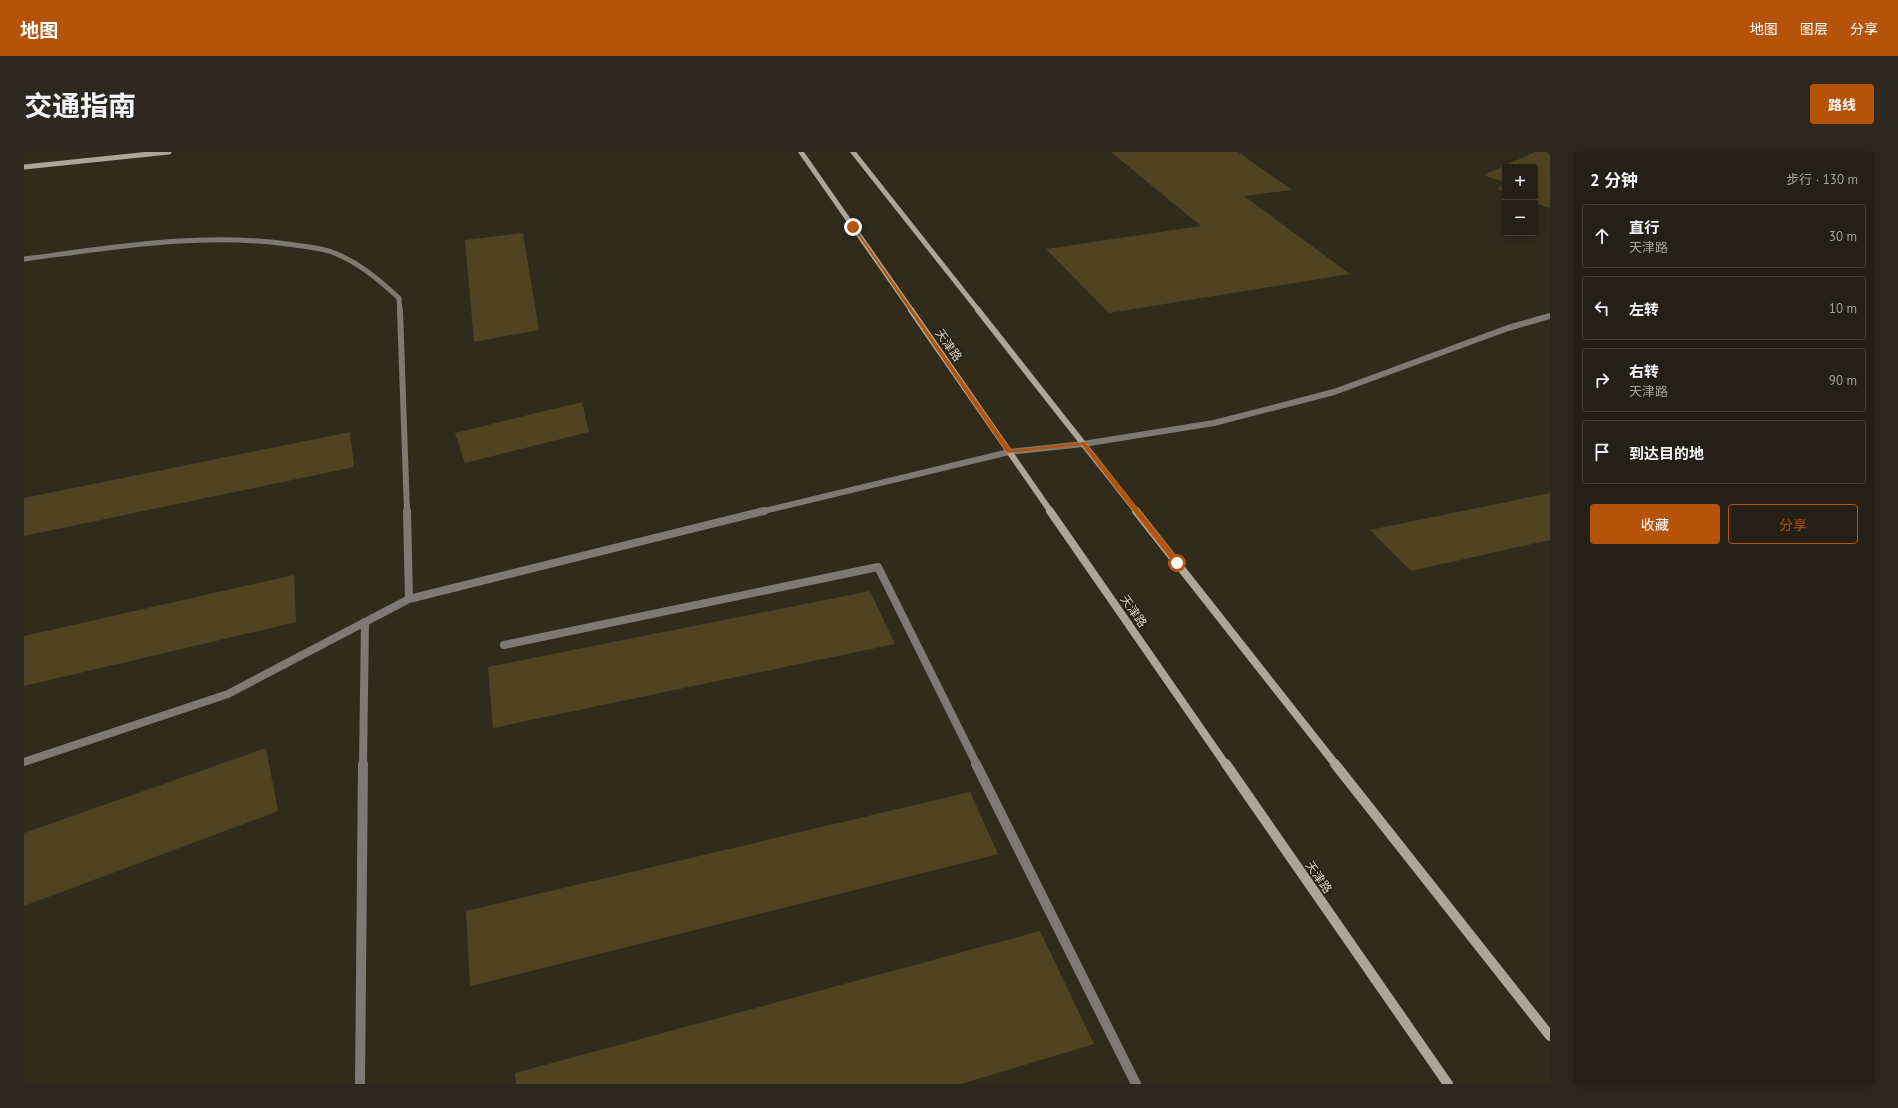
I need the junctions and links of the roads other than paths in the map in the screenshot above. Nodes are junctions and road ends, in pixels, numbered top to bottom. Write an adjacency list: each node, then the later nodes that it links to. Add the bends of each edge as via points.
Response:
1 (169, 152): 4 (street)
2 (801, 152): 8 (street, 天津路)
3 (853, 152): 7 (street)
4 (24, 167)
5 (25, 260): 9 (lane, via 220,238 278,242 329,251 370,272 399,298)
6 (1550, 316): 7 (lane, via 1508,328 1334,392 1214,423)
7 (1084, 444): 8 (lane); 13 (street)
8 (1009, 452): 9 (lane); 16 (street, 天津路)
9 (409, 599): 10 (lane)
10 (365, 622): 12 (lane, via 228,694); 14 (lane)
11 (504, 645): 15 (lane, via 878,567)
12 (24, 762)
13 (1550, 1036)
14 (360, 1084)
15 (1136, 1084)
16 (1448, 1084)

